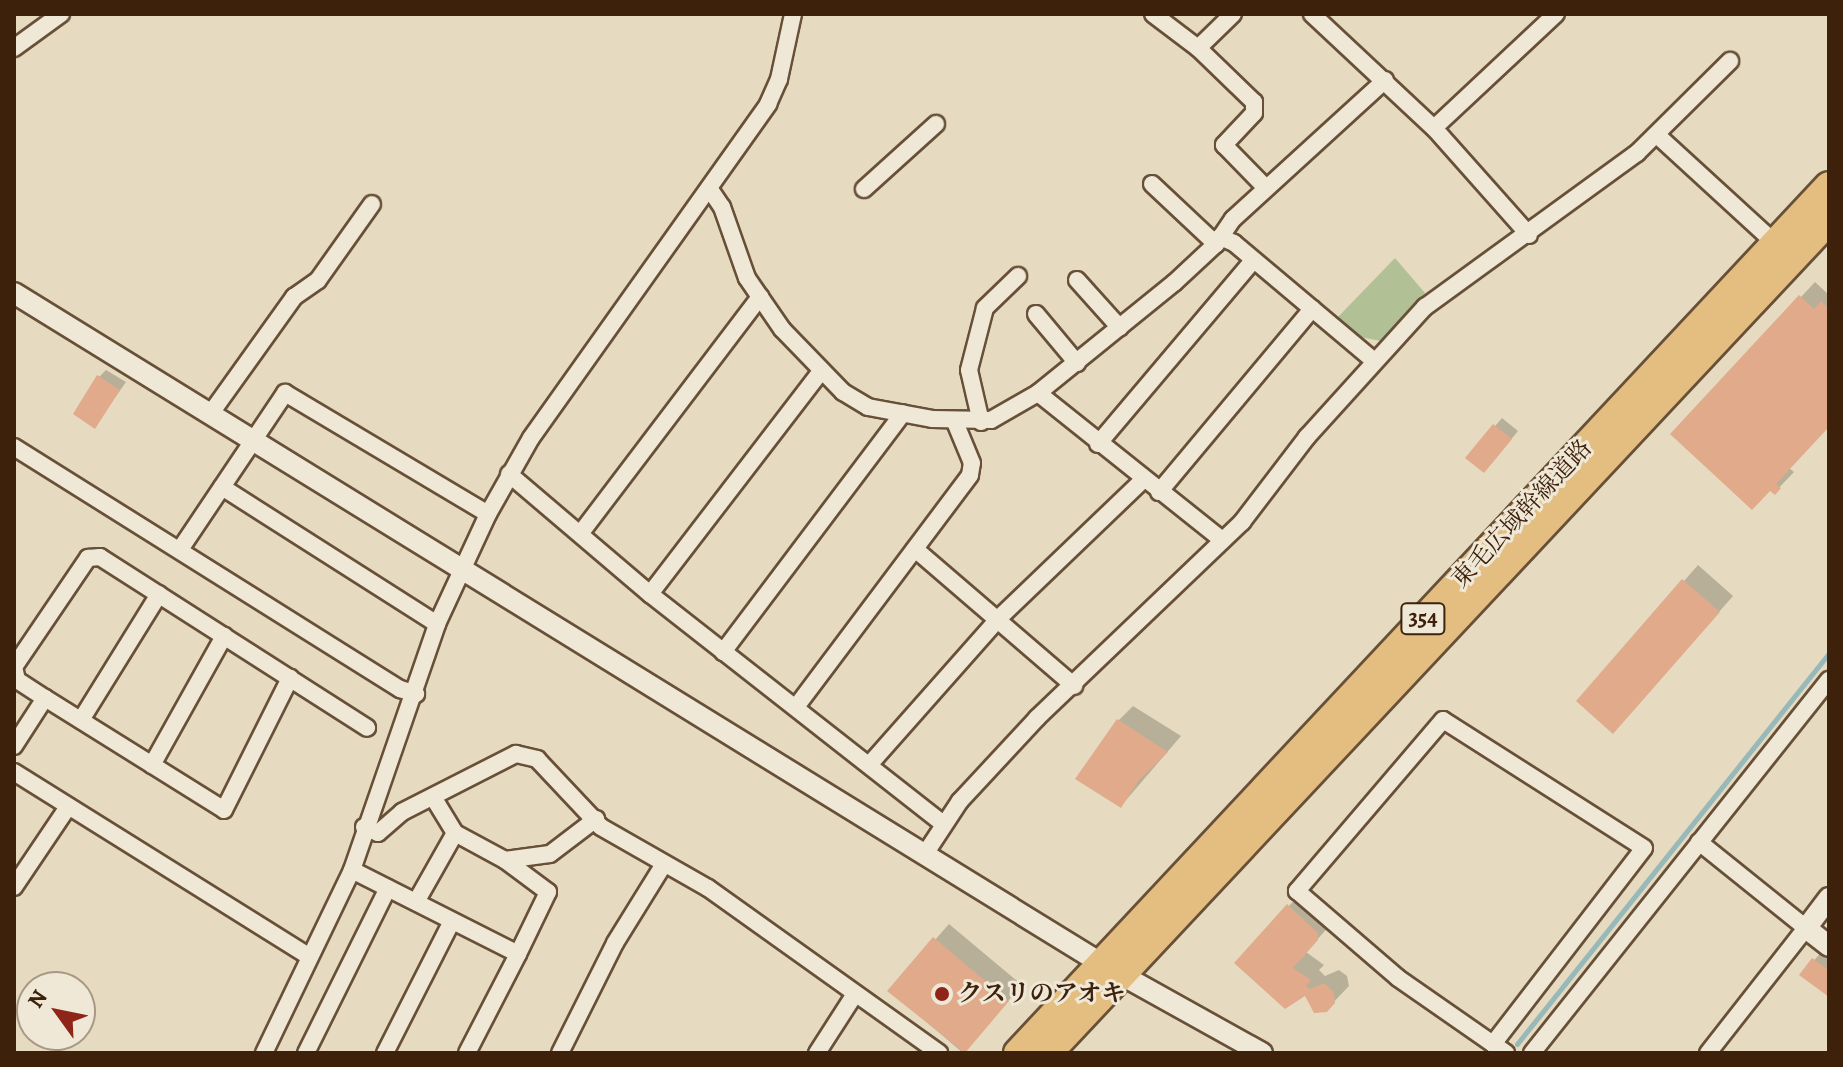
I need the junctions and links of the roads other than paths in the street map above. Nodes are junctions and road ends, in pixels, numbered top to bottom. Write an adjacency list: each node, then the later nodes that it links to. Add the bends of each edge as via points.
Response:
1 (61, 14): 7 (street)
2 (793, 14): 16 (street, via 768,104)
3 (1153, 14): 8 (street)
4 (1233, 14): 8 (street)
5 (1312, 14): 10 (street)
6 (1556, 14): 12 (street)
7 (14, 48)
8 (1198, 48): 17 (street, via 1254,102 1254,113 1224,145)
9 (1730, 61): 13 (street)
10 (1385, 80): 12 (street); 17 (street)
11 (936, 124): 18 (street)
12 (1434, 128): 21 (street)
13 (1657, 135): 21 (street); 23 (street)
14 (1152, 184): 22 (street)
15 (1829, 186): 23 (highway, 東毛広域幹線道路 / 354)
16 (709, 188): 28 (street); 43 (street)
17 (1266, 188): 22 (street)
18 (864, 189)
19 (372, 204): 36 (street, via 318,280 294,297)
20 (1829, 220): 92 (highway, 東毛広域幹線道路 / 354)
21 (1529, 235): 32 (street, via 1444,292)
22 (1218, 240): 24 (street); 31 (street)
23 (1775, 243): 92 (highway, 東毛広域幹線道路 / 354)
24 (1252, 262): 29 (street); 41 (street)
25 (1018, 276): 39 (street, via 985,308 973,354 969,370)
26 (1077, 280): 31 (street)
27 (14, 293): 36 (street)
28 (760, 297): 34 (street); 48 (street)
29 (1312, 309): 32 (street); 46 (street)
30 (1036, 314): 33 (street)
31 (1120, 328): 33 (street)
32 (1373, 360): 49 (street)
33 (1077, 363): 35 (street)
34 (822, 370): 37 (street, via 855,401); 54 (street)
35 (1038, 393): 39 (street); 41 (street)
36 (211, 413): 40 (street)
37 (903, 413): 38 (street); 58 (street)
38 (955, 422): 39 (street); 51 (street, via 972,469)
39 (981, 422)
40 (254, 439): 45 (street); 47 (street, via 285,393); 52 (street)
41 (1098, 444): 44 (street)
42 (14, 447): 50 (street, via 141,529)
43 (509, 474): 47 (street); 48 (street)
44 (1143, 480): 46 (street); 55 (street)
45 (222, 487): 50 (street); 56 (street)
46 (1159, 492): 49 (street)
47 (488, 514): 52 (street)
48 (580, 534): 54 (street)
49 (1222, 540): 62 (street)
50 (181, 548): 63 (street, via 400,689)
51 (915, 549): 55 (street); 65 (street)
52 (463, 568): 56 (street); 79 (street)
53 (159, 594): 57 (street); 59 (street, via 100,557 88,558); 66 (street)
54 (650, 594): 58 (street)
55 (999, 618): 62 (street); 70 (street)
56 (437, 624): 63 (street)
57 (224, 636): 60 (street); 69 (street)
58 (723, 652): 65 (street)
59 (14, 667): 64 (street, via 17,680)
60 (290, 678): 67 (street); 69 (street, via 224,810)
61 (1829, 680): 78 (street)
62 (1074, 686): 75 (street, via 1037,718)
63 (416, 694): 76 (street)
64 (45, 698): 66 (street); 68 (street)
65 (796, 707): 70 (street)
66 (81, 720): 69 (street)
67 (367, 728)
68 (14, 746)
69 (152, 765)
70 (869, 765): 75 (street)
71 (14, 772): 73 (street)
72 (433, 797): 74 (street, via 516,754 537,759); 76 (street, via 402,812 378,833); 77 (street)
73 (68, 807): 83 (street); 91 (street)
74 (596, 819): 80 (street, via 550,854); 81 (street)
75 (943, 824): 79 (street)
76 (364, 827): 82 (street)
77 (455, 833): 80 (street); 86 (street)
78 (1699, 842): 88 (street); 105 (street)
79 (927, 851): 92 (street)
80 (505, 860): 90 (street, via 548,892)
81 (664, 864): 93 (street, via 708,888); 99 (street, via 615,943)
82 (352, 870): 84 (street); 91 (street)
83 (17, 877)
84 (388, 888): 86 (street); 96 (street)
85 (1829, 898): 88 (street)
86 (416, 902): 87 (street)
87 (452, 921): 90 (street); 97 (street)
88 (1806, 928): 89 (street); 106 (street)
89 (1829, 946)
90 (518, 954): 98 (street)
91 (309, 956): 95 (street)
92 (1111, 969): 102 (highway, 東毛広域幹線道路 / 354); 103 (highway, 東毛広域幹線道路 / 354); 104 (street)
93 (855, 994): 100 (street); 101 (street)
94 (1500, 1048): 94 (street, via 1398,978 1297,891 1443,720 1644,848)
95 (264, 1053)
96 (306, 1053)
97 (385, 1053)
98 (467, 1053)
99 (560, 1053)
100 (817, 1053)
101 (939, 1053)
102 (1018, 1053)
103 (1048, 1053)
104 (1262, 1053)
105 (1532, 1053)
106 (1708, 1053)

